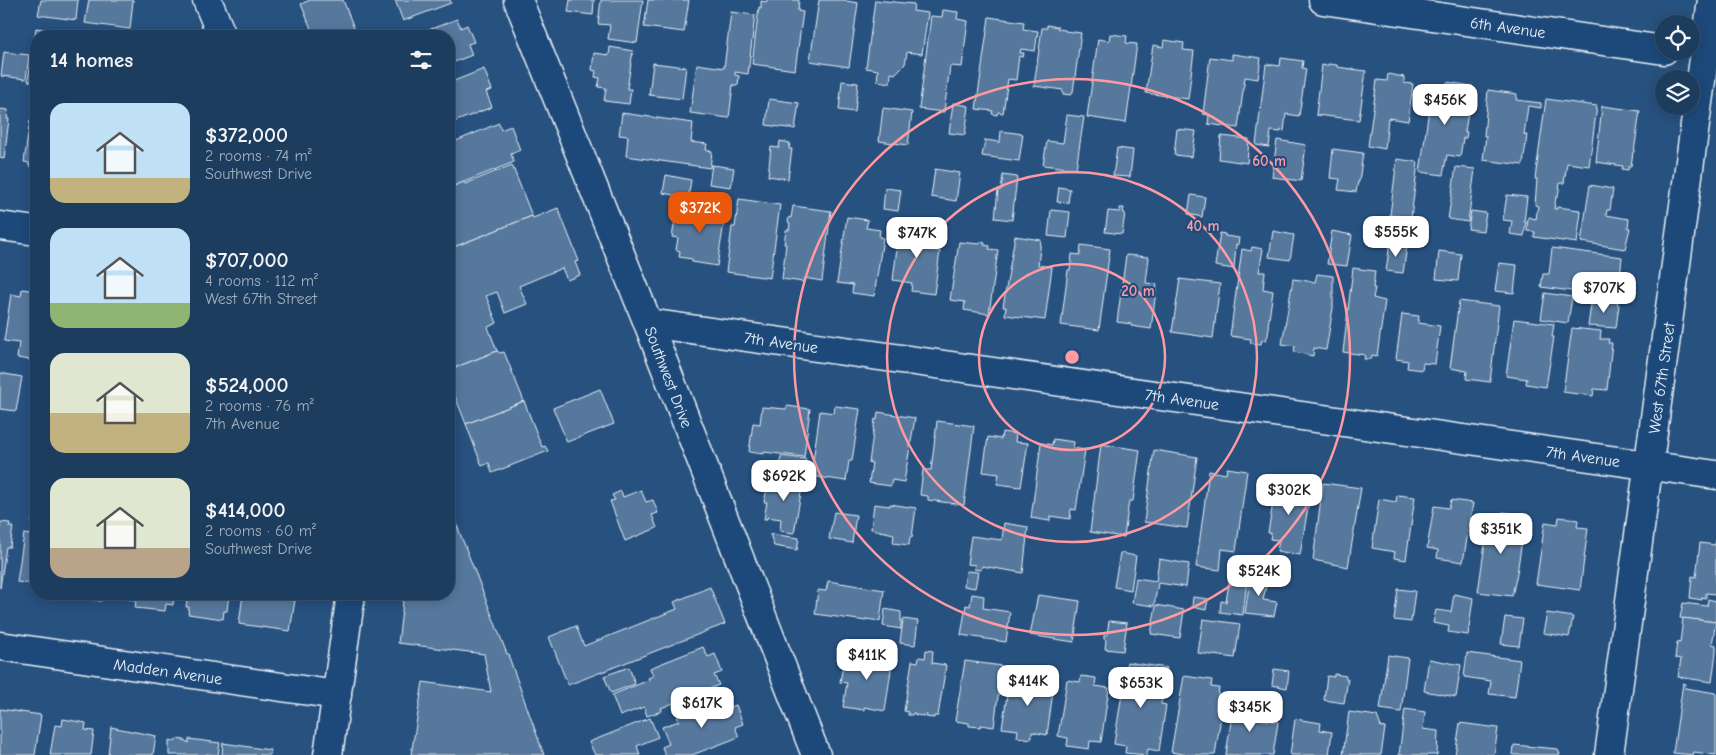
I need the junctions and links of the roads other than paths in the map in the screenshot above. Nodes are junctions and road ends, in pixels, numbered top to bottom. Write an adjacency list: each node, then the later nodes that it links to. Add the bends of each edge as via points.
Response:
1 (207, 0): 5 (street)
2 (518, 0): 10 (street, Southwest Drive)
3 (1323, 0): 6 (street, 6th Avenue)
4 (1712, 0): 7 (street, West 67th Street)
5 (220, 30)
6 (1655, 49)
7 (1710, 56): 11 (street, West 67th Street)
8 (0, 226): 9 (street)
9 (30, 230)
10 (648, 323): 11 (street, 7th Avenue); 17 (street, Southwest Drive)
11 (1649, 466): 12 (street, 7th Avenue); 18 (street, West 67th Street)
12 (1716, 475)
13 (350, 600): 15 (street)
14 (0, 646): 15 (street, Madden Avenue)
15 (337, 695): 16 (street)
16 (328, 755)
17 (816, 755)
18 (1609, 755)

